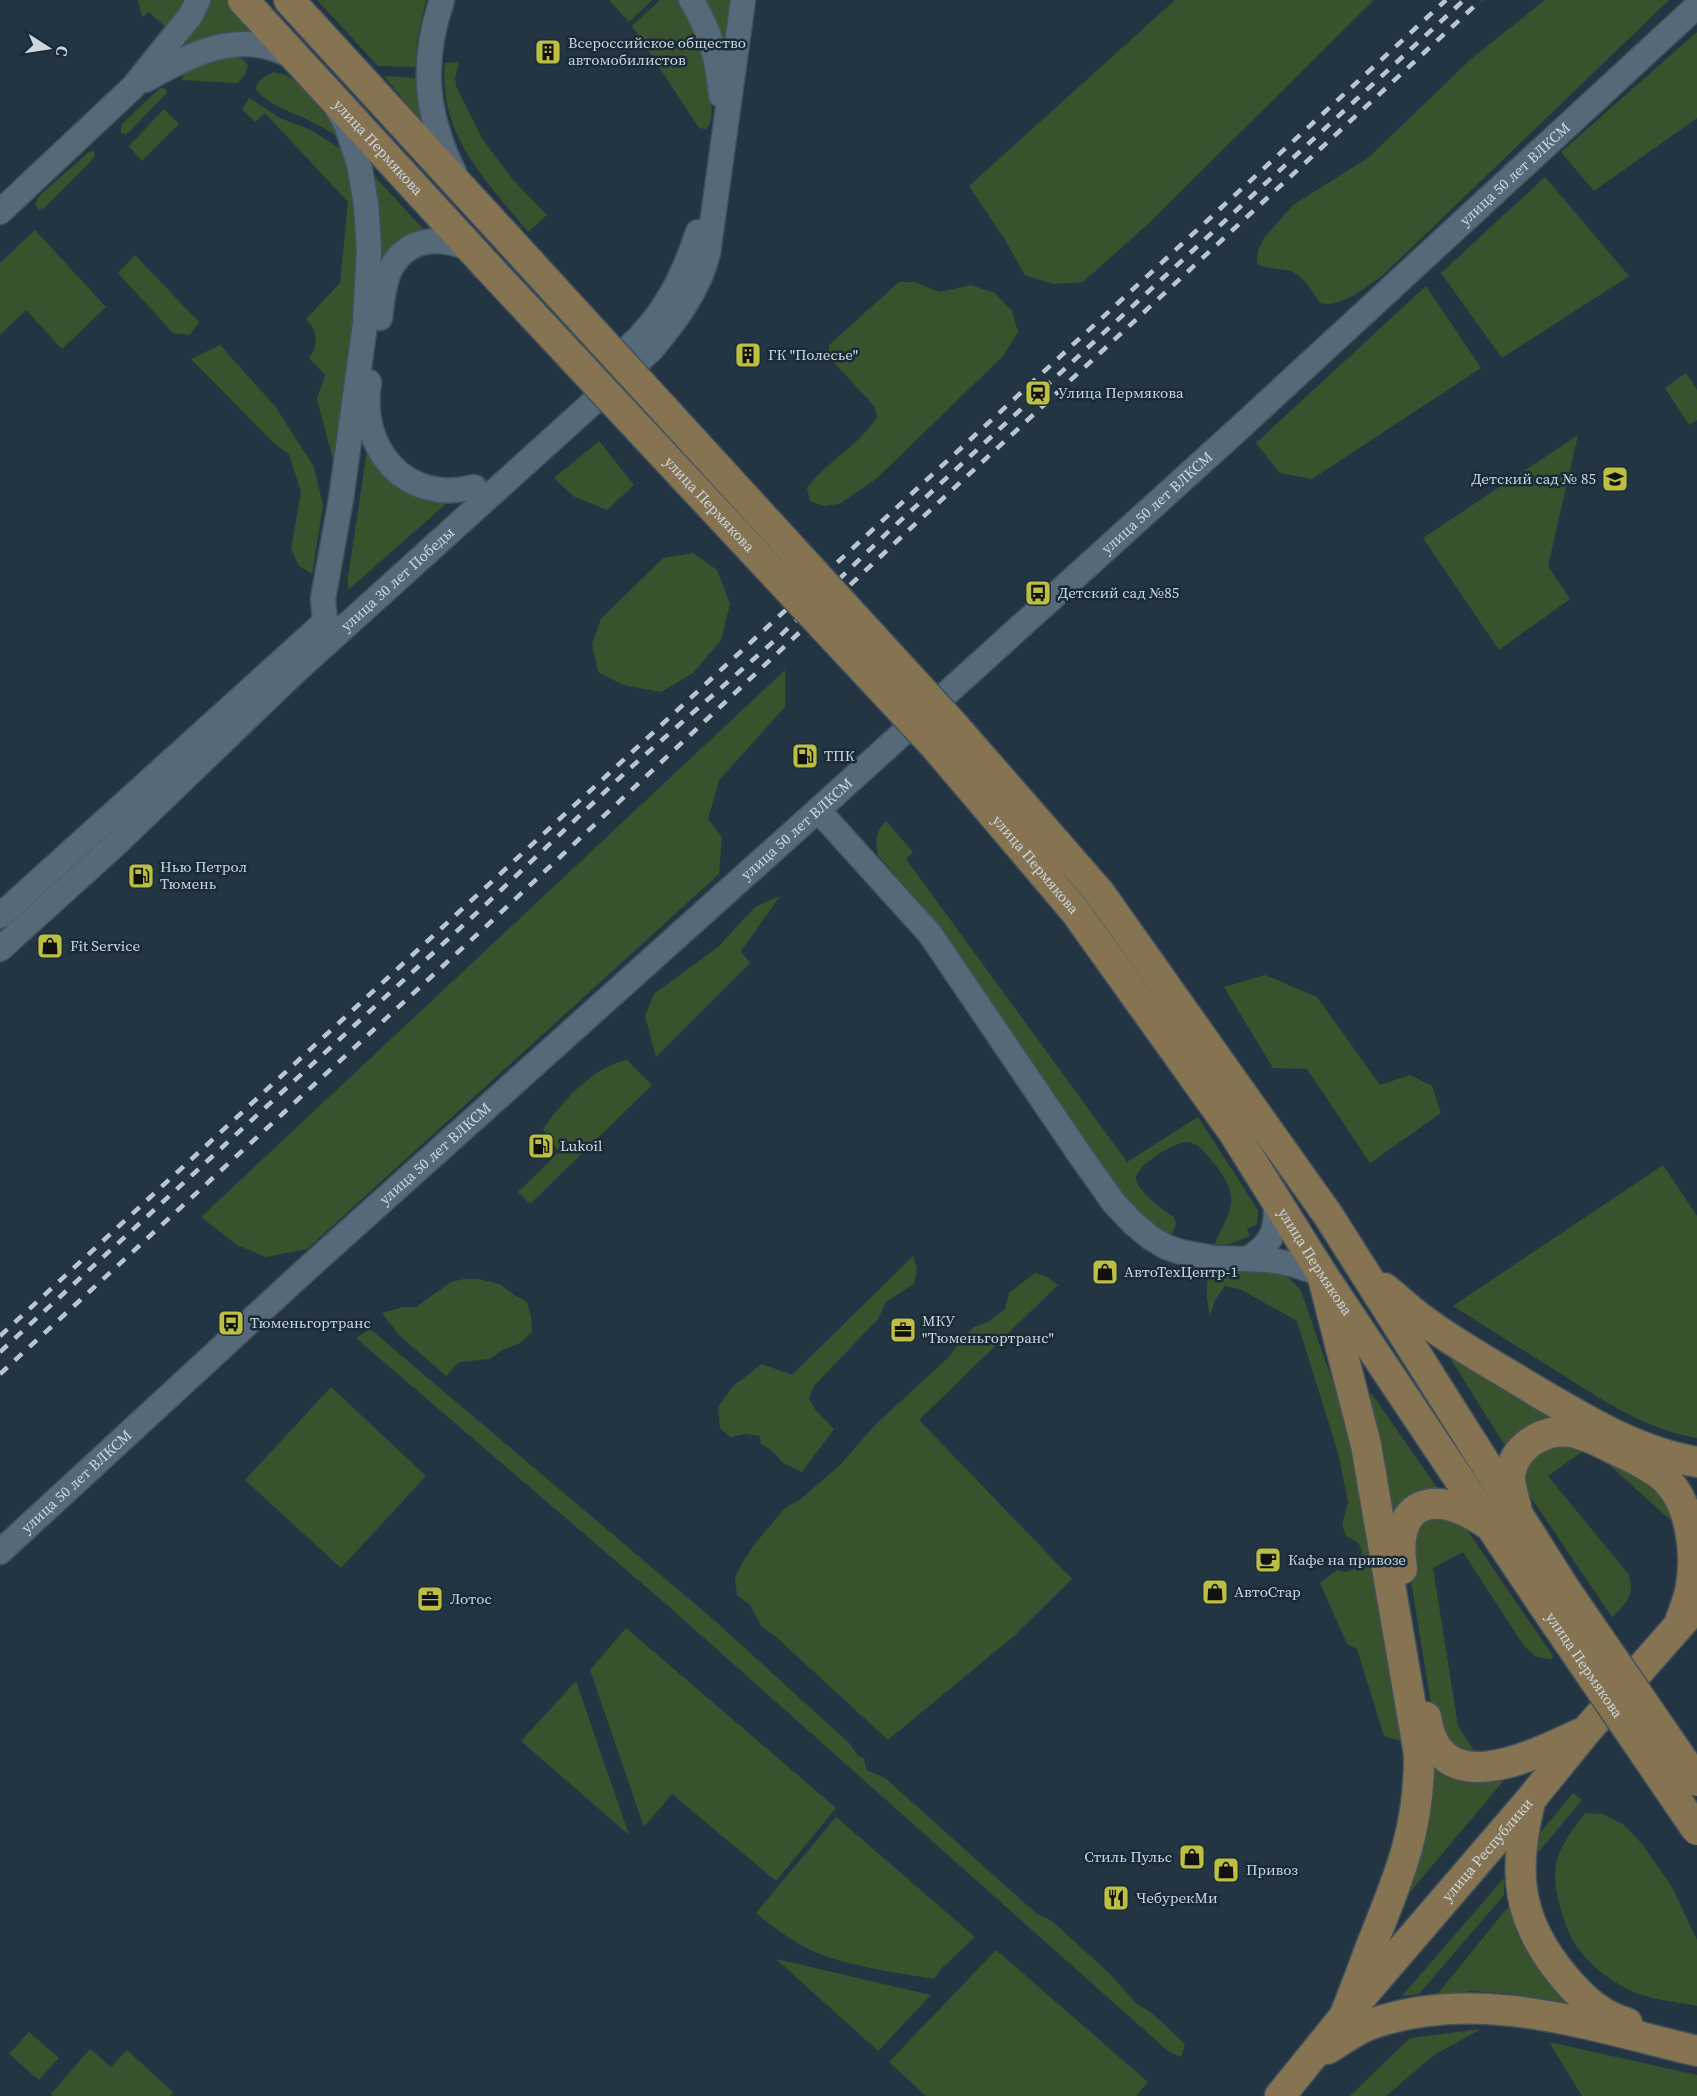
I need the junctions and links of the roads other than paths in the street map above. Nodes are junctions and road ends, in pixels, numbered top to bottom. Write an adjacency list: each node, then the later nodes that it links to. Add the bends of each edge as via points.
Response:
1 (198, 0): 9 (street, via 191,15)
2 (243, 0): 8 (main road, улица Пермякова)
3 (289, 0): 13 (main road, улица Пермякова)
4 (442, 0): 13 (street, via 428,61 431,109 442,145)
5 (691, 0): 11 (street, via 716,54)
6 (743, 0): 11 (street, улица 30 лет Победы)
7 (1697, 6): 19 (street, улица 50 лет ВЛКСМ)
8 (300, 62): 9 (street, via 268,47 229,44 170,65); 10 (main road, улица Пермякова)
9 (133, 87): 14 (street)
10 (330, 94): 15 (main road, улица Пермякова); 18 (street, via 346,124 358,164 369,249 365,324 323,599)
11 (723, 142): 12 (street, улица 30 лет Победы)
12 (719, 167): 17 (street, улица 30 лет Победы, via 689,261 660,311 640,337); 18 (street, улица 30 лет Победы, via 704,270 675,321 652,349)
13 (466, 192): 22 (main road, улица Пермякова, bridge, via 956,728 1099,892)
14 (0, 212)
15 (481, 258): 16 (street, via 460,244 438,240 411,247 399,258 389,272 385,288); 22 (main road, улица Пермякова, bridge, via 942,755 1075,911)
16 (368, 392): 17 (street, via 374,436 383,457 400,476 445,491); 18 (street)
17 (474, 487): 18 (street, улица 30 лет Победы)
18 (331, 627): 20 (street, улица 30 лет Победы); 21 (street, улица 30 лет Победы, via 116,844)
19 (818, 810): 24 (street, via 930,934 1080,1155 1133,1223 1151,1238 1181,1252 1213,1258); 30 (street, улица 50 лет ВЛКСМ, via 326,1252)
20 (0, 916)
21 (0, 949)
22 (1246, 1125): 23 (main road, улица Пермякова); 25 (main road, улица Пермякова, via 1328,1215)
23 (1276, 1200): 24 (street, via 1275,1227 1270,1239); 26 (main road, улица Пермякова)
24 (1249, 1258): 26 (street, via 1292,1263)
25 (1362, 1268): 27 (main road, via 1421,1319 1582,1418 1656,1452); 28 (main road, улица Пермякова)
26 (1322, 1274): 29 (main road, улица Пермякова); 37 (main road, via 1366,1445 1419,1754 1417,1805 1405,1858)
27 (1697, 1462)
28 (1517, 1512): 31 (main road, улица Пермякова); 32 (main road, via 1510,1470 1525,1446 1536,1438 1575,1432 1642,1462 1664,1478 1678,1496 1686,1516 1694,1558)
29 (1487, 1523): 31 (main road, улица Пермякова); 33 (main road, via 1449,1504 1428,1504 1413,1510 1404,1521 1400,1536 1428,1730 1436,1749 1447,1760 1478,1768 1521,1760)
30 (0, 1552)
31 (1553, 1596): 34 (main road, улица Пермякова, bridge); 36 (main road, улица Пермякова, bridge)
32 (1691, 1615): 33 (main road, улица Республики)
33 (1587, 1730): 35 (main road, улица Республики)
34 (1697, 1781)
35 (1531, 1799): 37 (main road, улица Республики); 38 (main road, via 1522,1833 1521,1884 1529,1923 1551,1961 1578,1993 1614,2020)
36 (1697, 1830)
37 (1344, 2017): 40 (main road, улица Республики)
38 (1697, 2040)
39 (1697, 2051): 40 (main road, via 1534,2013 1479,2007 1415,2011 1368,2024)
40 (1310, 2060): 41 (main road, улица Республики)
41 (1280, 2096)

